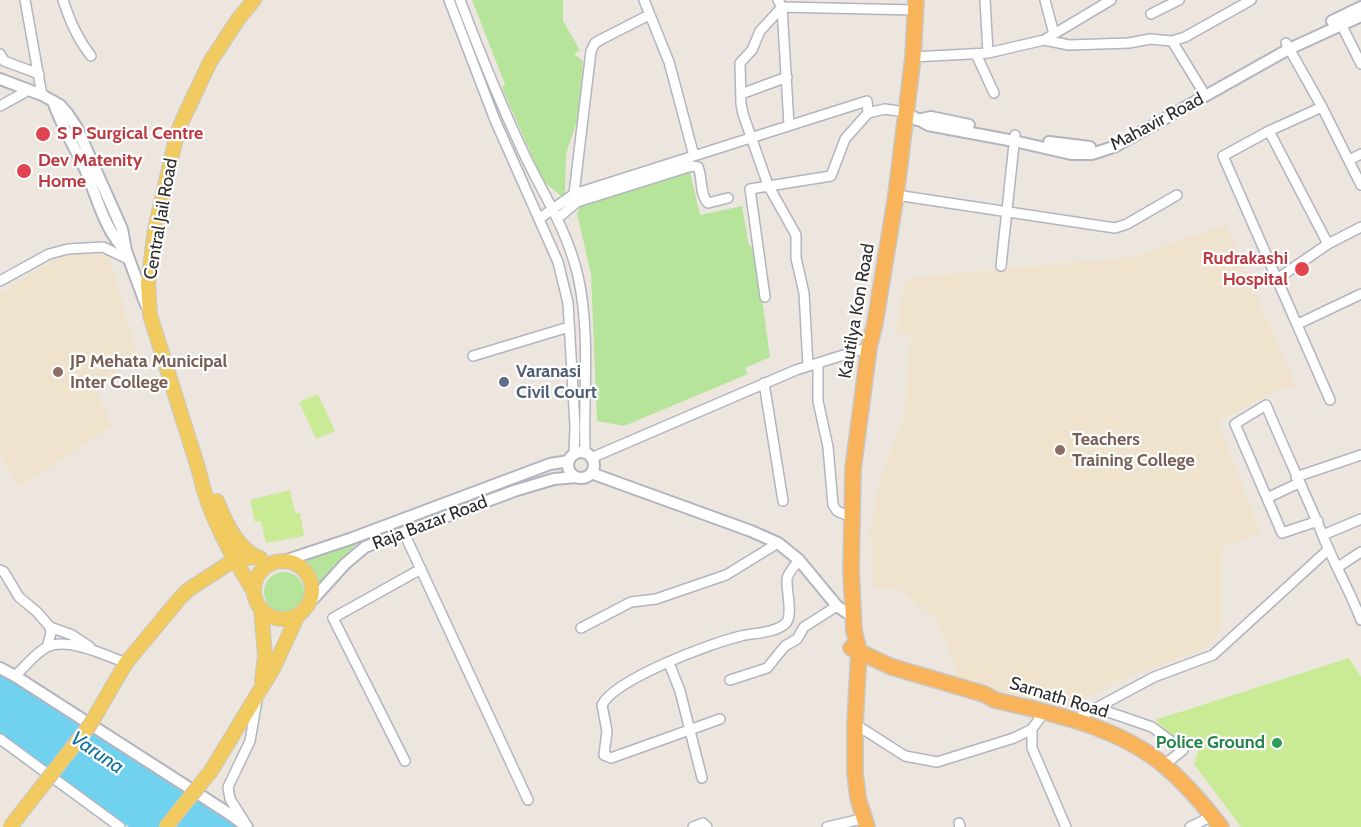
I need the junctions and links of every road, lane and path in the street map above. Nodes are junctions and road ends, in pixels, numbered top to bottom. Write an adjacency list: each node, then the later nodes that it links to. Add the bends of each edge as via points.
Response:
1 (25, 0): 29 (street)
2 (63, 0): 26 (street, via 78,39)
3 (254, 0): 65 (main road, Central Jail Road, via 210,62 177,134 155,229 148,284)
4 (449, 0): 56 (street, via 495,120)
5 (460, 0): 55 (street, via 489,78)
6 (644, 0): 16 (street)
7 (985, 0): 23 (street)
8 (1045, 0): 19 (street)
9 (1111, 0): 19 (street)
10 (1179, 0): 15 (street)
11 (1251, 0): 21 (street)
12 (780, 3): 13 (street); 30 (street); 35 (street, via 740,63)
13 (915, 5): 27 (highway, Kautilya Kon Road)
14 (1361, 7): 18 (street)
15 (1151, 14)
16 (649, 15): 46 (street, via 669,62); 50 (street, via 595,43 591,51)
17 (1361, 16): 18 (street)
18 (1339, 21): 22 (street); 28 (street)
19 (1054, 34): 20 (street)
20 (1044, 40): 21 (street, via 1069,45); 23 (street)
21 (1172, 41): 33 (street)
22 (1287, 46): 33 (street); 38 (street)
23 (988, 53): 25 (street)
24 (0, 54): 29 (street, via 4,61)
25 (976, 54): 27 (street); 34 (street)
26 (91, 56)
27 (913, 57): 40 (highway, Kautilya Kon Road)
28 (1361, 64)
29 (39, 74): 36 (street)
30 (787, 77): 35 (street); 41 (street)
31 (0, 79): 32 (street)
32 (28, 90): 36 (street); 37 (street)
33 (1208, 90): 44 (street, via 1108,143 1089,148)
34 (994, 93)
35 (741, 94): 43 (street, via 743,114)
36 (42, 95): 59 (street, Central Jail Road, via 53,101 111,231)
37 (0, 106)
38 (1322, 107): 42 (street); 47 (street)
39 (868, 112): 40 (street, via 885,109); 41 (street, via 867,101); 48 (street, via 845,139 831,176)
40 (911, 116): 44 (street, via 931,117); 51 (highway, Kautilya Kon Road)
41 (789, 125): 43 (street)
42 (1269, 131): 58 (street); 61 (street, via 1223,156)
43 (752, 136): 46 (street); 48 (street)
44 (1014, 138): 54 (street)
45 (1361, 154): 47 (street)
46 (694, 156): 50 (street)
47 (1349, 160): 49 (street)
48 (768, 185): 64 (street, via 750,189); 70 (street, via 796,235 796,258)
49 (1361, 185)
50 (574, 194): 55 (street)
51 (896, 195): 54 (street); 68 (highway, Kautilya Kon Road)
52 (1177, 195): 54 (street, via 1114,228)
53 (728, 198): 55 (street, via 708,203 698,167 692,166 577,202)
54 (1006, 213): 60 (street)
55 (556, 214): 56 (street); 74 (street, via 578,276 585,319 587,377)
56 (540, 218): 67 (street, via 558,262 568,303)
57 (1361, 227): 58 (street)
58 (1328, 244): 61 (street)
59 (128, 256): 62 (street, via 103,247 68,249 50,254); 65 (street, Central Jail Road)
60 (1001, 266)
61 (1277, 279): 66 (street)
62 (0, 281)
63 (1361, 294): 66 (street)
64 (765, 297)
65 (150, 315): 75 (main road, Central Jail Road)
66 (1298, 324): 72 (street)
67 (569, 327): 69 (street); 74 (street)
68 (868, 346): 70 (street); 81 (highway, Kautilya Kon Road)
69 (473, 356)
70 (813, 364): 71 (street); 81 (street, via 828,447 832,500 837,511)
71 (764, 383): 74 (street); 80 (street)
72 (1330, 400)
73 (1361, 455): 78 (street)
74 (580, 457): 76 (street, via 593,466); 77 (street, via 570,472); 91 (street, via 550,464)
75 (199, 471): 89 (main road, via 227,525); 90 (main road, Central Jail Road, via 213,516)
76 (591, 473): 77 (street, Raja Bazar Road); 86 (street)
77 (576, 477): 84 (street, Raja Bazar Road, via 522,489)
78 (1298, 480): 79 (street); 79 (street, via 1266,405 1235,424); 83 (street)
79 (1267, 498): 83 (street, via 1282,533)
80 (783, 501)
81 (851, 517): 103 (highway, Kautilya Kon Road)
82 (1361, 519): 85 (street)
83 (1318, 520): 85 (street)
84 (404, 533): 95 (street); 101 (street, Raja Bazar Road, via 354,554)
85 (1323, 535): 87 (street)
86 (778, 543): 92 (street); 105 (street, via 726,575 656,599 631,602)
87 (1329, 549): 94 (street); 115 (street, via 1213,655 1154,677)
88 (1361, 552): 94 (street)
89 (255, 557): 90 (main road); 93 (main road)
90 (234, 560): 97 (main road, Central Jail Road); 109 (main road, via 184,594)
91 (287, 560): 93 (main road); 101 (main road, via 308,574 312,591)
92 (799, 560): 98 (street); 110 (street, via 787,578 789,617 785,624 721,642)
93 (272, 562): 97 (main road, via 258,574)
94 (1338, 567): 99 (street)
95 (421, 568): 123 (street, via 333,618); 126 (street)
96 (0, 570): 104 (street, via 19,597)
97 (254, 592): 100 (main road)
98 (837, 606): 103 (street); 113 (street, via 804,627 767,668)
99 (1359, 606): 102 (street)
100 (261, 608): 101 (main road, via 281,619); 114 (main road, via 265,656)
101 (302, 611): 114 (main road)
102 (1361, 620)
103 (853, 624): 108 (highway, Kautilya Kon Road)
104 (50, 627): 106 (street); 107 (street, via 72,634)
105 (581, 628)
106 (47, 647): 107 (street, via 64,643); 112 (street)
107 (99, 653): 109 (street)
108 (854, 654): 116 (highway, Sarnath Road, via 995,700); 119 (highway); 128 (highway, via 848,774 850,797)
109 (126, 663): 129 (main road, bridge, via 90,725)
110 (669, 663): 120 (street); 120 (street, via 626,684 603,702 607,731 604,755 611,758)
111 (0, 668): 112 (street)
112 (15, 676): 132 (street)
113 (730, 680)
114 (259, 692): 131 (main road, bridge, via 211,771); 132 (street, via 250,741 228,787 230,799)
115 (1097, 708): 118 (street); 124 (street, via 1152,727 1183,750)
116 (1045, 711): 118 (highway, Sarnath Road); 121 (street)
117 (720, 719): 120 (street)
118 (1074, 720): 124 (highway, Sarnath Road, via 1122,739)
119 (855, 724): 121 (street, via 905,756 937,762); 128 (highway)
120 (691, 729): 125 (street)
121 (1032, 729): 136 (street, via 1032,748)
122 (0, 739): 130 (street)
123 (405, 761)
124 (1164, 765): 127 (highway, Sarnath Road)
125 (702, 778)
126 (528, 800)
127 (1216, 821): 137 (street)
128 (861, 825): 135 (street)
129 (10, 827)
130 (120, 827)
131 (166, 827)
132 (247, 827)
133 (693, 827): 134 (street, via 703,823)
134 (707, 827)
135 (826, 827)
136 (1066, 827)
137 (1190, 827)

